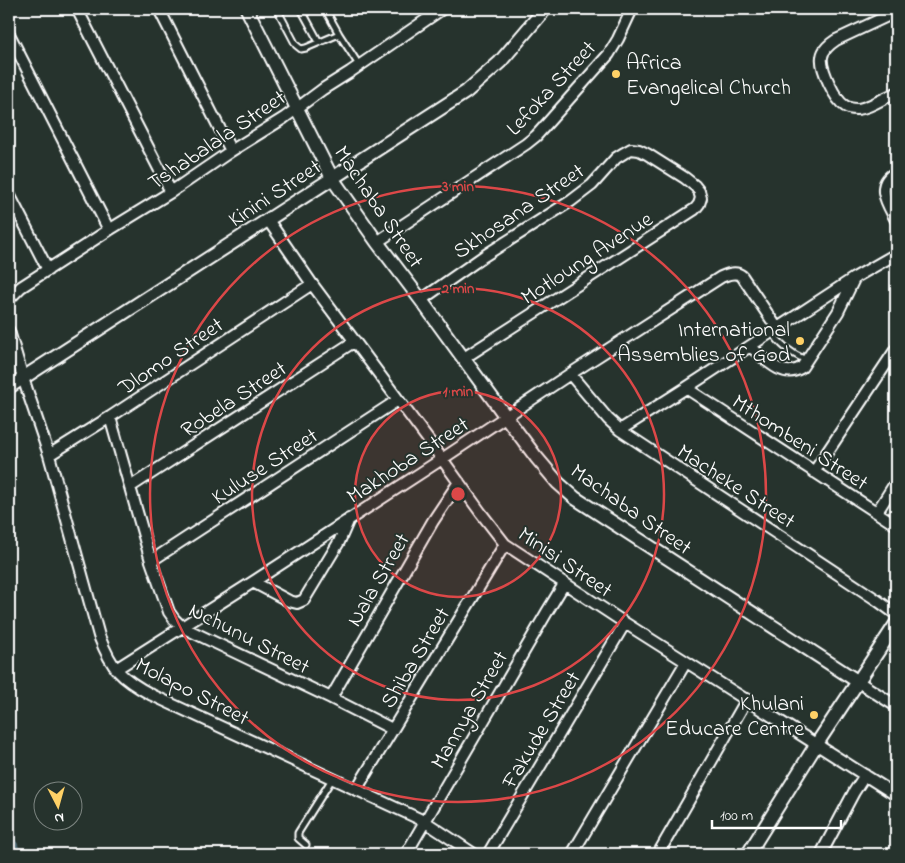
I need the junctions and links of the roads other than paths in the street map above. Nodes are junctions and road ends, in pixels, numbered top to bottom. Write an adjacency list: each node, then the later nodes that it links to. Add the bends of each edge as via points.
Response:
1 (77, 9): 21 (street)
2 (160, 9): 17 (street)
3 (247, 9): 16 (street, Machaba Street)
4 (277, 9): 13 (lane, via 301,49)
5 (301, 9): 13 (lane)
6 (325, 9): 12 (lane)
7 (442, 9): 14 (street, Tshabalala Street)
8 (545, 9): 19 (street, Kinini Street, via 500,62 466,92)
9 (632, 9): 26 (street, Lefoka Street, via 608,54 536,136)
10 (896, 12): 15 (street, via 836,40 828,45 822,58 836,97 844,106 858,109)
11 (9, 34): 25 (street)
12 (339, 34): 13 (lane); 14 (lane)
13 (319, 42)
14 (359, 66): 16 (street, Tshabalala Street)
15 (896, 92)
16 (296, 108): 17 (street, Tshabalala Street); 19 (street, Machaba Street)
17 (232, 151): 21 (street, Tshabalala Street)
18 (896, 172): 24 (street, via 885,183 884,193)
19 (332, 178): 23 (street, Kinini Street); 26 (street, Machaba Street)
20 (685, 178): 32 (street, Skhosana Street, via 640,150 631,149 616,158 592,186); 38 (street, Motloung Avenue, via 699,191 701,198 695,209)
21 (171, 192): 25 (street, Tshabalala Street)
22 (9, 194): 28 (street)
23 (268, 220): 30 (street, Minisi Street); 41 (street, Kinini Street)
24 (896, 220)
25 (109, 230): 28 (street, Tshabalala Street)
26 (377, 242): 32 (street, Machaba Street)
27 (896, 254): 29 (street)
28 (48, 270): 31 (street, Tshabalala Street, via 21,286)
29 (854, 278): 33 (street); 39 (street, via 838,312)
30 (312, 284): 35 (street, Minisi Street); 45 (street, Dlomo Street)
31 (9, 299)
32 (421, 300): 38 (street, Machaba Street)
33 (775, 330): 36 (street); 39 (lane, via 776,338 786,349); 40 (street, Makhoba Street, via 742,276 730,274)
34 (9, 331): 41 (street)
35 (355, 341): 44 (street, Minisi Street); 53 (street, Robela Street)
36 (750, 346): 39 (street, via 777,369 786,372 797,370); 43 (street)
37 (896, 349): 50 (street)
38 (464, 358): 46 (street, Machaba Street)
39 (806, 360)
40 (570, 374): 46 (street, Makhoba Street); 47 (street, Macheke Street)
41 (23, 378): 42 (street, Kinini Street); 48 (street, Molapo Street)
42 (9, 387)
43 (686, 388): 47 (street); 50 (street, Mthombeni Street)
44 (398, 400): 49 (street, Minisi Street); 58 (street, Kuluse Street)
45 (110, 417): 48 (street, Dlomo Street); 53 (street, Nchunu Street)
46 (506, 417): 49 (street, Makhoba Street); 67 (street, Machaba Street, via 558,483 575,498)
47 (620, 430): 61 (street, Macheke Street)
48 (49, 456): 66 (street, Molapo Street, via 99,636 107,657)
49 (442, 459): 51 (street, Minisi Street); 55 (street, Makhoba Street)
50 (814, 472): 54 (street, Mthombeni Street)
51 (459, 482): 57 (street, Minisi Street); 68 (street, Nala Street)
52 (896, 482): 54 (street)
53 (130, 487): 58 (street, Nchunu Street)
54 (877, 512): 56 (street, Mthombeni Street)
55 (350, 518): 59 (street, Makhoba Street); 59 (street, via 304,600 289,602)
56 (896, 525)
57 (505, 544): 60 (street, Minisi Street); 71 (street, Shiba Street)
58 (151, 561): 64 (street, Nchunu Street, via 169,612)
59 (253, 582): 64 (street, Makhoba Street)
60 (564, 584): 62 (street, Minisi Street); 77 (street, Mannya Street)
61 (896, 614)
62 (625, 623): 65 (street, Minisi Street); 81 (street, Fakude Street)
63 (896, 624): 67 (street)
64 (182, 627): 66 (street, Makhoba Street); 68 (street, Nchunu Street)
65 (686, 662): 69 (street, Minisi Street); 82 (street)
66 (116, 669): 74 (street, Molapo Street, via 133,685 152,695)
67 (857, 681): 70 (street); 72 (street)
68 (331, 698): 71 (street, Nchunu Street)
69 (747, 700): 72 (street, Minisi Street); 83 (street)
70 (896, 706)
71 (392, 729): 75 (street, Shiba Street)
72 (816, 745): 73 (street, Minisi Street); 84 (street)
73 (865, 775): 76 (street, Minisi Street); 85 (street)
74 (333, 779): 75 (street, Molapo Street); 78 (lane, via 298,834)
75 (356, 790): 77 (street, Molapo Street)
76 (896, 795)
77 (424, 822): 79 (street, Mannya Street); 80 (street, Molapo Street)
78 (306, 845)
79 (406, 854)
80 (474, 854)
81 (488, 854)
82 (572, 854)
83 (658, 854)
84 (748, 854)
85 (821, 854)

